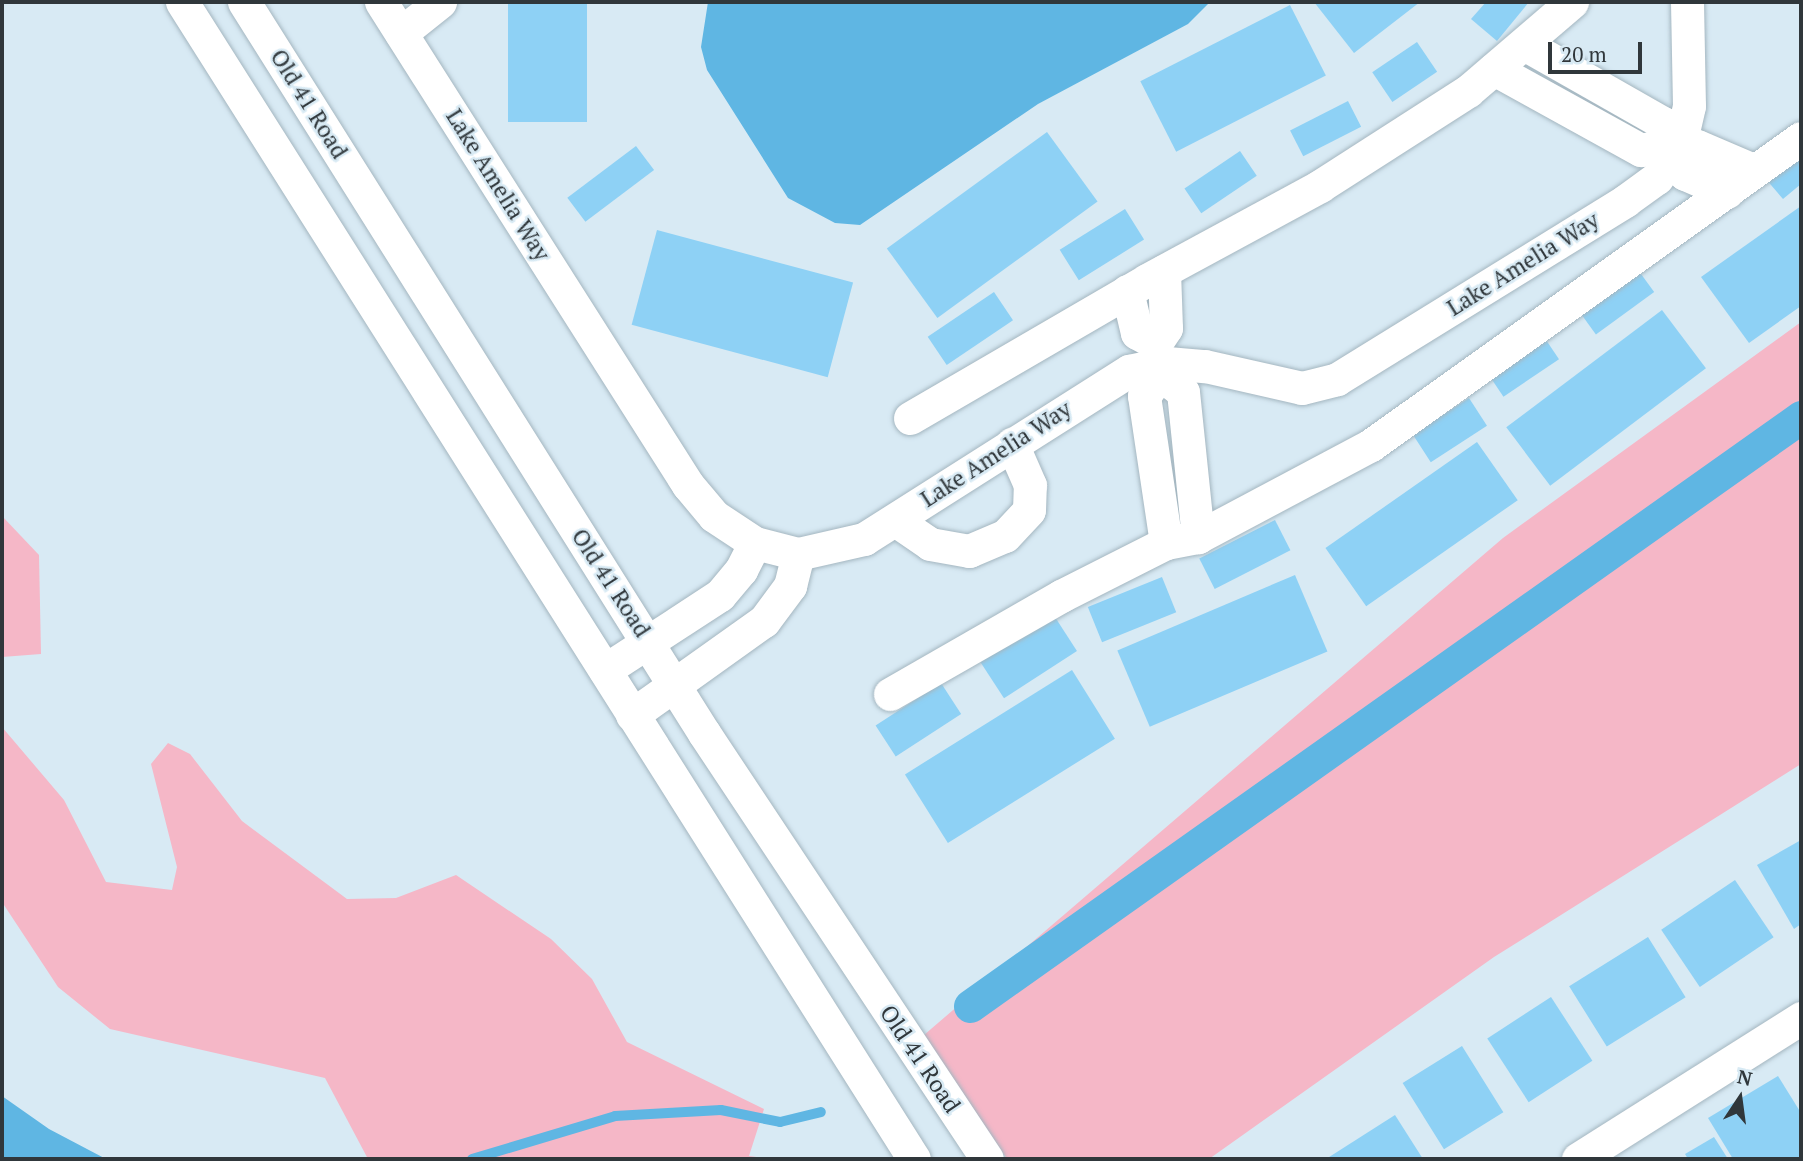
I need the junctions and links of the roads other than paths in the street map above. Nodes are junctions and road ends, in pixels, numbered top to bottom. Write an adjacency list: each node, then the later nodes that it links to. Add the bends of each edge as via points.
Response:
1 (182, 2): 29 (street)
2 (244, 2): 28 (street, Old 41 Road)
3 (381, 2): 7 (street, Lake Amelia Way)
4 (440, 2): 7 (street)
5 (1572, 2): 8 (street)
6 (1687, 2): 13 (street, Lake Amelia Way, via 1689,106)
7 (401, 33): 25 (street, Lake Amelia Way, via 688,485 714,516)
8 (1524, 44): 9 (street); 10 (street)
9 (1494, 69): 11 (street); 16 (street, via 1468,91 1320,186)
10 (1594, 82): 11 (street); 13 (street, via 1662,122)
11 (1573, 113): 13 (street, via 1641,150)
12 (1801, 138): 14 (street)
13 (1674, 152): 14 (street, via 1697,146); 15 (street, via 1685,174); 18 (street, Lake Amelia Way, via 1657,178 1625,201 1337,379 1302,387)
14 (1753, 170): 15 (street)
15 (1727, 192): 24 (street, via 1371,444)
16 (1164, 271): 17 (street); 18 (street, via 1166,328)
17 (1127, 291): 18 (street, via 1137,333); 19 (street)
18 (1158, 361): 20 (street, Lake Amelia Way, via 1129,372); 21 (street, via 1183,393); 22 (street, via 1144,396)
19 (910, 418)
20 (1012, 444): 23 (street, Lake Amelia Way); 23 (street, via 1030,485 1029,510 1005,536 969,551 930,544)
21 (1189, 451): 22 (street); 24 (street)
22 (1153, 457): 26 (street)
23 (895, 520): 27 (street, Lake Amelia Way, via 864,539)
24 (1198, 537): 26 (street)
25 (755, 543): 27 (street, Lake Amelia Way); 28 (street, via 720,595)
26 (1166, 543): 31 (street, via 1061,596)
27 (798, 554): 30 (street, via 790,586 764,621)
28 (649, 641): 29 (street); 30 (street, Old 41 Road)
29 (605, 670): 32 (street)
30 (676, 686): 32 (street); 35 (street, Old 41 Road)
31 (890, 694)
32 (632, 715): 34 (street, via 668,764)
33 (1801, 1018): 36 (street)
34 (914, 1159)
35 (987, 1159)
36 (1578, 1159)

